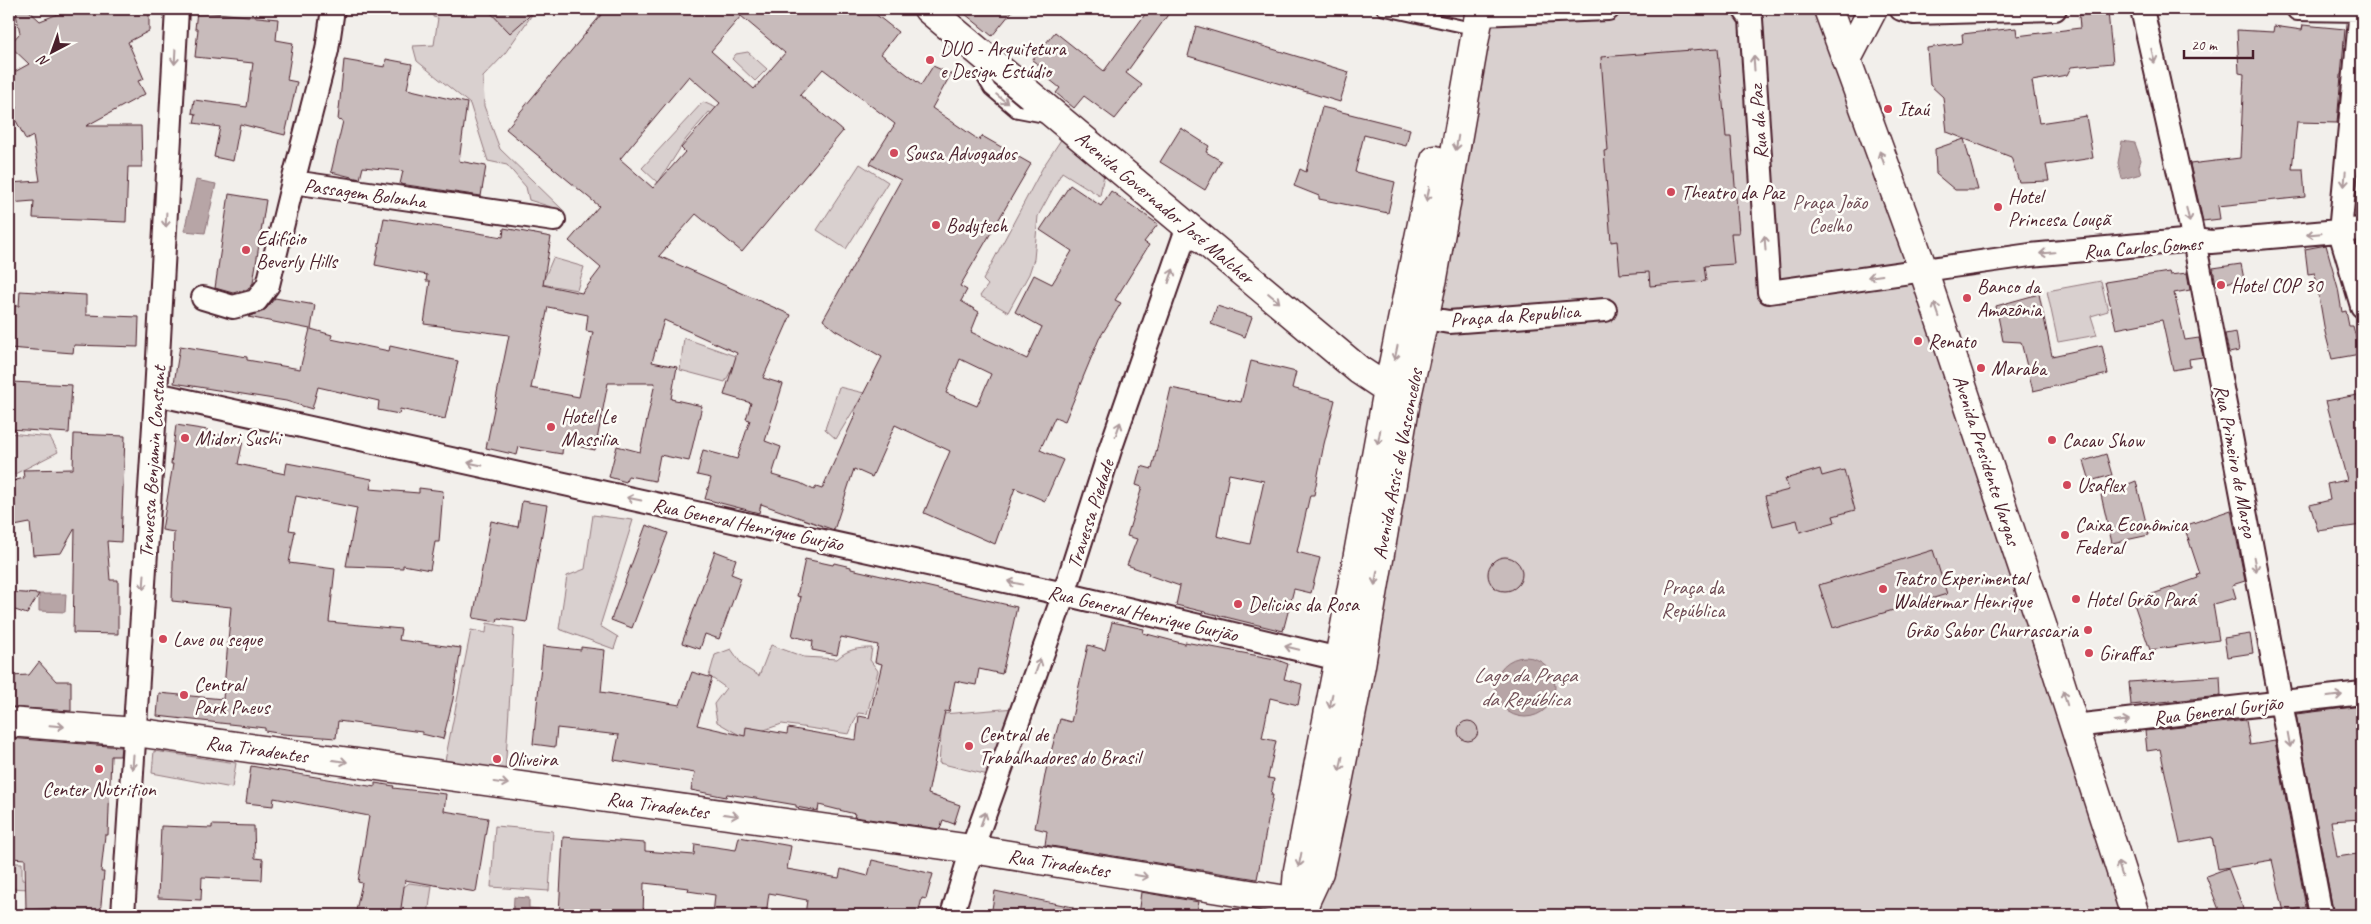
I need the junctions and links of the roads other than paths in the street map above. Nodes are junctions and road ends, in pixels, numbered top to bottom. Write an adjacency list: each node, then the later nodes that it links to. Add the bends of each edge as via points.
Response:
1 (177, 9): 26 (street, Travessa Benjamin Constant, one-way to 26)
2 (333, 9): 16 (street, Passagem Bolonha, via 327,50)
3 (928, 9): 18 (main road, Avenida Governador José Malcher, one-way to 18)
4 (1383, 9): 14 (lane)
5 (1608, 9): 14 (street)
6 (1744, 9): 21 (street, Rua da Paz, one-way to 6, via 1768,292 1751,19)
7 (1828, 9): 15 (main road, Avenida Presidente Vargas)
8 (1873, 9): 15 (main road)
9 (1902, 9): 10 (street, via 1914,13)
10 (2055, 9)
11 (2142, 9): 20 (street, Rua Primeiro de Março, one-way to 20)
12 (2298, 9): 13 (street)
13 (2361, 10): 19 (street, one-way to 19)
14 (1471, 14): 25 (main road, Avenida Assis de Vasconcelos, one-way to 25); 27 (main road, Avenida Assis de Vasconcelos, one-way to 27)
15 (1846, 61): 21 (main road, Avenida Presidente Vargas, one-way to 15)
16 (293, 182): 17 (street, Passagem Bolonha); 22 (street, via 268,285 256,301 233,307)
17 (554, 220)
18 (1188, 226): 27 (main road, Avenida Governador José Malcher, one-way to 27, via 1360,370); 28 (street, Travessa Piedade, one-way to 18)
19 (2351, 230): 20 (street, Rua Carlos Gomes, one-way to 20, via 2211,242); 23 (street)
20 (2194, 240): 21 (street, Rua Carlos Gomes, one-way to 21, via 2030,255); 31 (street, Rua Primeiro de Março, one-way to 31)
21 (1923, 269): 33 (main road, Avenida Presidente Vargas, one-way to 21)
22 (203, 298)
23 (2362, 306)
24 (1605, 310): 25 (street, Praça da Republica, via 1449,322)
25 (1425, 318): 27 (main road, Avenida Assis de Vasconcelos)
26 (156, 394): 28 (street, Rua General Henrique Gurjão, one-way to 26); 34 (street, Travessa Benjamin Constant, one-way to 34)
27 (1397, 395): 29 (main road, Avenida Assis de Vasconcelos, one-way to 29); 36 (main road, Avenida Assis de Vasconcelos, one-way to 36, via 1360,665 1336,793 1319,872)
28 (1064, 594): 29 (street, Rua General Henrique Gurjão, one-way to 28); 35 (street, Travessa Piedade, one-way to 28)
29 (1340, 659): 36 (main road, Avenida Assis de Vasconcelos, one-way to 36, via 1298,870)
30 (2362, 693): 31 (street, Rua General Gurjão, one-way to 30)
31 (2282, 702): 33 (street, Rua General Gurjão, one-way to 31); 40 (street, Rua Primeiro de Março, one-way to 40)
32 (9, 722): 34 (main road, Rua Tiradentes, one-way to 34)
33 (2074, 726): 39 (main road, Avenida Presidente Vargas, one-way to 33)
34 (135, 732): 35 (main road, Rua Tiradentes, one-way to 35); 37 (street, Travessa Benjamin Constant, one-way to 37)
35 (972, 849): 36 (main road, Rua Tiradentes, one-way to 36); 38 (street, Travessa Piedade)
36 (1299, 909)
37 (123, 915)
38 (952, 915)
39 (2135, 915)
40 (2321, 915)

